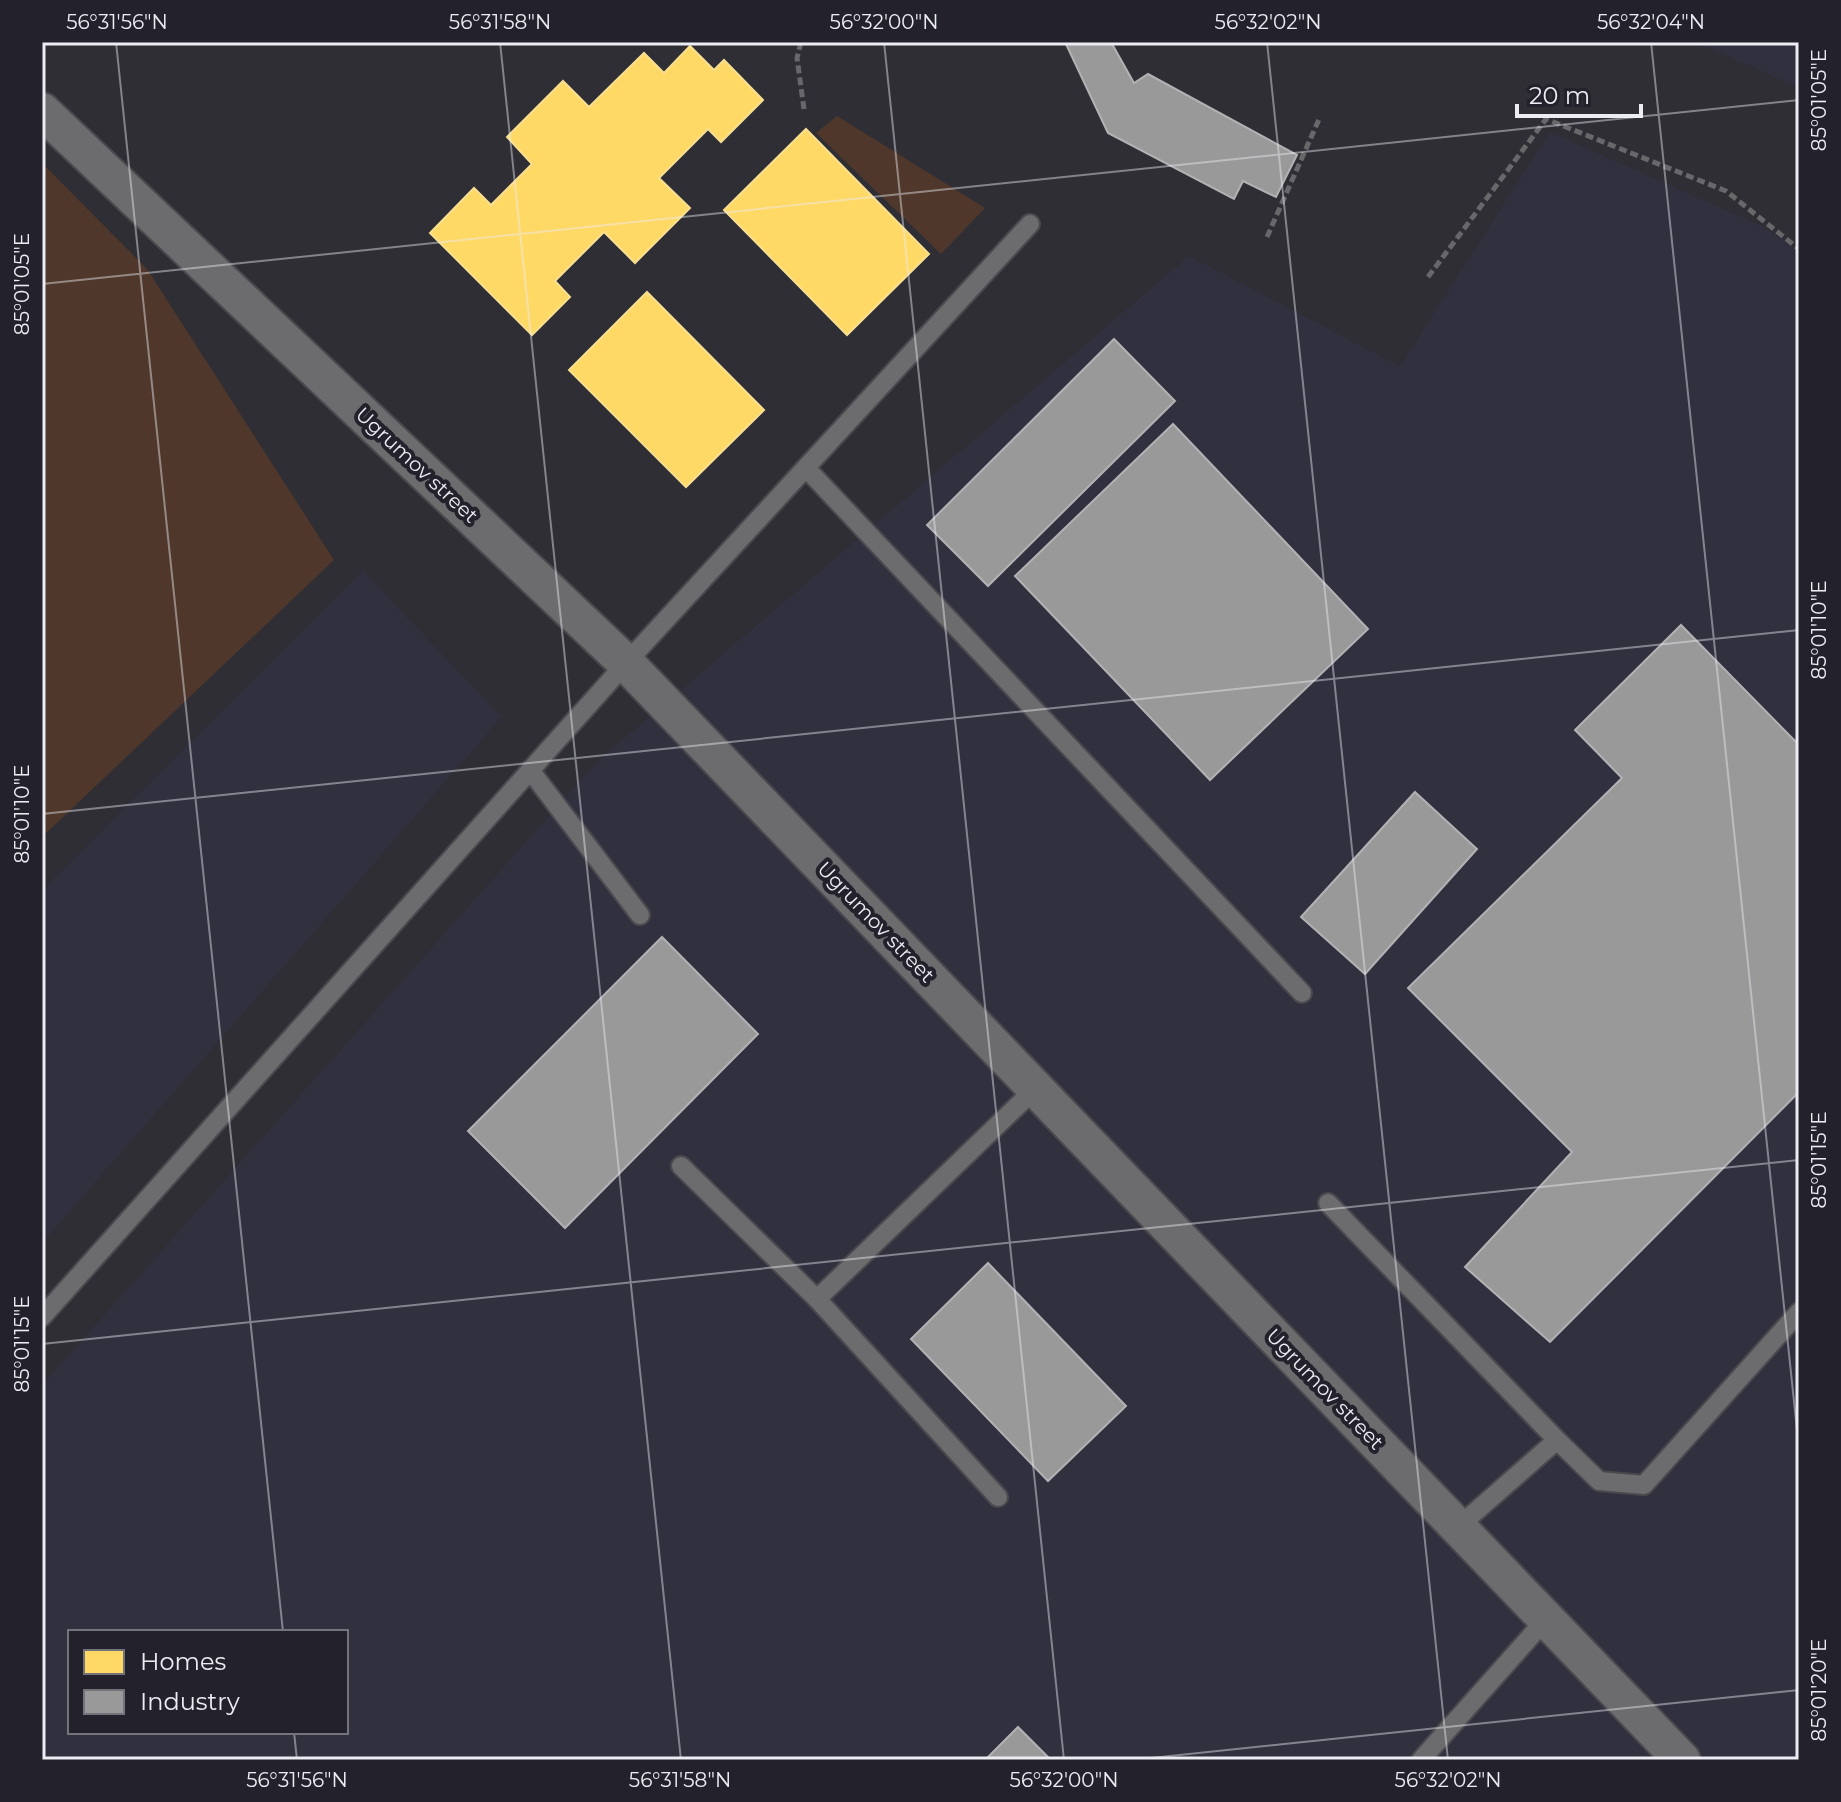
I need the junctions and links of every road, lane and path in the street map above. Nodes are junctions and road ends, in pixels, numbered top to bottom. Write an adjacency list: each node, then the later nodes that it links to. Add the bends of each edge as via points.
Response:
1 (801, 42): 2 (path, via 797,58)
2 (804, 109)
3 (42, 111): 10 (street, Ugrumov street)
4 (1320, 117): 6 (path)
5 (1030, 224): 9 (lane)
6 (1267, 237)
7 (1799, 249): 8 (path, via 1726,191 1546,119)
8 (1428, 277)
9 (806, 468): 10 (lane); 13 (lane)
10 (626, 663): 11 (lane); 14 (street, Ugrumov street)
11 (530, 770): 12 (lane); 19 (lane)
12 (640, 915)
13 (1302, 993)
14 (1036, 1088): 17 (lane); 22 (street, Ugrumov street)
15 (681, 1166): 17 (lane)
16 (1328, 1203): 20 (lane)
17 (817, 1299): 21 (lane)
18 (1799, 1312): 20 (lane, via 1644,1485 1599,1481)
19 (42, 1317)
20 (1557, 1440): 22 (lane)
21 (998, 1497)
22 (1458, 1527): 23 (street, Ugrumov street)
23 (1546, 1619): 24 (lane); 25 (street, Ugrumov street)
24 (1421, 1760)
25 (1682, 1760)

